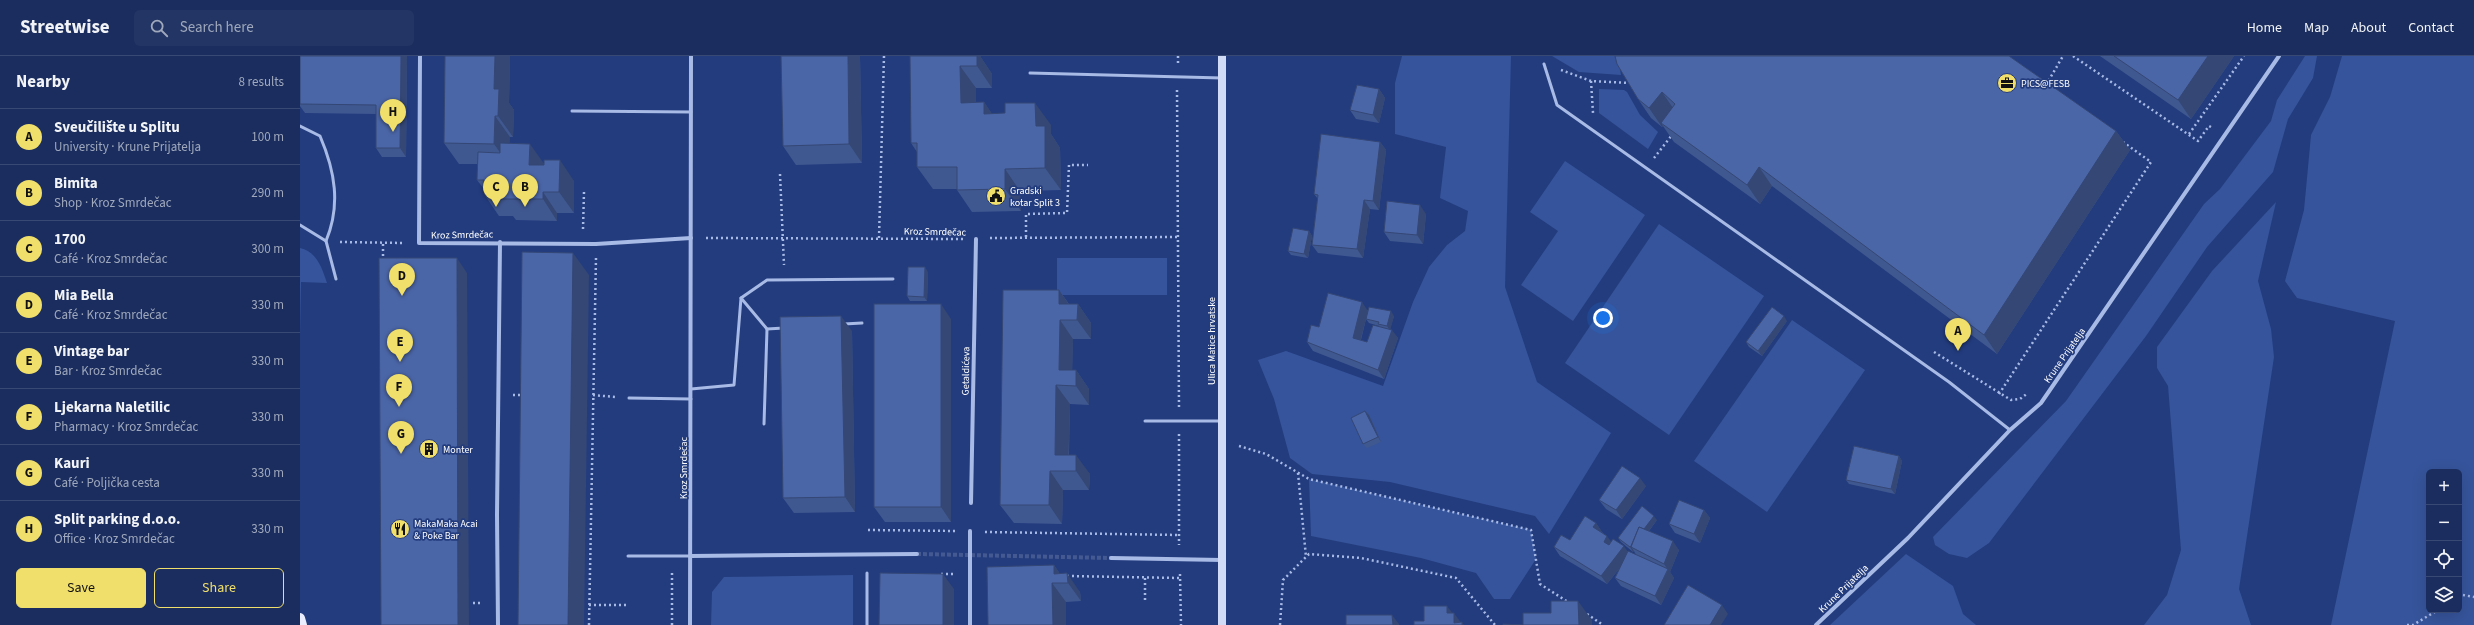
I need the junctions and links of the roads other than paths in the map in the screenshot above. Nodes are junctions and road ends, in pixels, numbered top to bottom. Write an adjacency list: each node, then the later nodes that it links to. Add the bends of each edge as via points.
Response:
1 (420, 56): 15 (street, Kroz Smrdečac, via 419,243)
2 (691, 56): 9 (street, Kroz Smrdečac)
3 (1222, 56): 7 (street, Ulica Matice hrvatske)
4 (2279, 56): 29 (street, Krune Prijatelja, via 2041,403)
5 (1544, 64): 29 (lane, via 1557,106 1948,382)
6 (1030, 73): 7 (lane)
7 (1222, 78): 27 (street, Ulica Matice hrvatske)
8 (572, 111): 9 (lane)
9 (691, 112): 12 (street, Kroz Smrdečac)
10 (300, 126): 14 (lane, via 320,136 332,164 335,209)
11 (300, 225): 14 (lane)
12 (691, 238): 15 (street, Kroz Smrdečac, via 596,244); 23 (street, Kroz Smrdečac)
13 (976, 239): 30 (street, Getaldićeva)
14 (326, 241): 16 (lane)
15 (500, 242): 40 (street)
16 (336, 279)
17 (892, 279): 18 (lane, via 767,280)
18 (740, 298): 22 (lane); 23 (lane, via 734,385)
19 (862, 323): 20 (lane)
20 (838, 325)
21 (791, 328): 22 (lane)
22 (767, 329): 28 (lane)
23 (690, 389): 25 (street, Kroz Smrdečac)
24 (629, 398): 25 (lane)
25 (691, 399): 34 (street, Kroz Smrdečac)
26 (1145, 421): 27 (lane)
27 (1221, 421): 36 (street, Ulica Matice hrvatske)
28 (764, 424)
29 (2010, 430): 45 (street, Krune Prijatelja, via 1908,538)
30 (971, 503)
31 (970, 531): 43 (street)
32 (917, 554): 34 (street)
33 (628, 556): 34 (lane)
34 (691, 556): 41 (street, Kroz Smrdečac)
35 (1111, 558): 36 (street)
36 (1222, 560): 44 (street, Ulica Matice hrvatske)
37 (867, 573): 42 (lane)
38 (300, 618): 39 (main road)
39 (302, 625)
40 (498, 625)
41 (690, 625)
42 (867, 625)
43 (970, 625)
44 (1222, 625)
45 (1816, 625)

